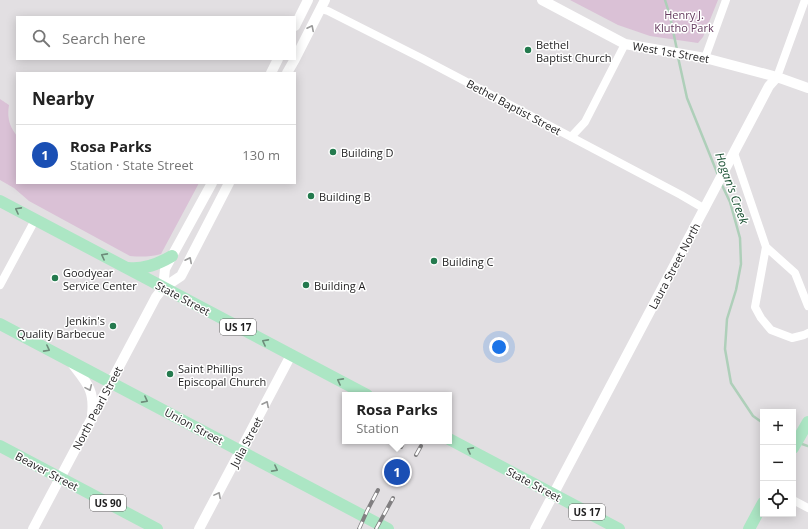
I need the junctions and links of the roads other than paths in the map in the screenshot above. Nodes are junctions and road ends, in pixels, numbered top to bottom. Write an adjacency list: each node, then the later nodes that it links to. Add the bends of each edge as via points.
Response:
1 (308, 0): 6 (street)
2 (542, 0): 7 (street, West 1st Street)
3 (726, 0): 9 (street)
4 (805, 0): 14 (street, Laura Street North)
5 (323, 4): 8 (street, one-way to 5); 16 (street, Bethel Baptist Street, via 328,11)
6 (296, 24)
7 (625, 44): 9 (street, West 1st Street); 16 (street, via 585,122)
8 (296, 57)
9 (705, 58): 14 (street, West 1st Street)
10 (278, 60): 12 (street)
11 (294, 60): 13 (street)
12 (272, 72)
13 (288, 72)
14 (777, 77): 15 (street, West 1st Street); 17 (street, Laura Street North, via 769,86)
15 (808, 88)
16 (571, 137): 21 (street, Bethel Baptist Street)
17 (734, 153): 21 (street, Laura Street North); 23 (street)
18 (211, 184): 24 (street, North Pearl Street)
19 (228, 184): 27 (street, North Pearl Street, one-way to 19, via 181,276)
20 (0, 201): 22 (main road, State Street / US 17, one-way to 20)
21 (705, 209): 42 (street, Laura Street North)
22 (35, 220): 25 (main road, State Street / US 17, one-way to 22); 26 (street)
23 (766, 247): 28 (street, via 795,273); 30 (street, via 755,307 760,318 771,330 792,338)
24 (172, 256): 25 (main road, via 148,267); 27 (street, North Pearl Street, via 165,269)
25 (123, 267): 27 (main road, State Street / US 17)
26 (0, 285)
27 (163, 288): 31 (main road, State Street / US 17, one-way to 27); 33 (street, North Pearl Street)
28 (808, 306)
29 (0, 324): 32 (main road, Union Street, one-way to 32)
30 (808, 333)
31 (291, 355): 34 (main road, State Street / US 17, one-way to 31); 40 (street, Julia Street, one-way to 31)
32 (71, 362): 33 (main road, Union Street); 35 (street, one-way to 35, via 92,393)
33 (111, 382): 35 (street, North Pearl Street); 40 (main road, Union Street, one-way to 40)
34 (361, 392)
35 (91, 419): 41 (street, North Pearl Street)
36 (806, 426): 38 (main road)
37 (452, 441): 42 (main road, State Street / US 17, one-way to 37)
38 (795, 445)
39 (0, 446): 41 (main road, Beaver Street / US 90)
40 (241, 451): 46 (main road, Union Street, one-way to 46); 49 (street, Julia Street, one-way to 40)
41 (60, 478): 47 (street, North Pearl Street); 48 (main road, Beaver Street / US 90)
42 (554, 494): 51 (street, Laura Street North); 52 (main road, State Street / US 17)
43 (796, 502): 44 (street)
44 (808, 508)
45 (760, 509): 53 (main road)
46 (371, 525): 50 (main road, Union Street)
47 (33, 529)
48 (157, 529)
49 (199, 529)
50 (388, 529)
51 (535, 529)
52 (619, 529)
53 (749, 529)

